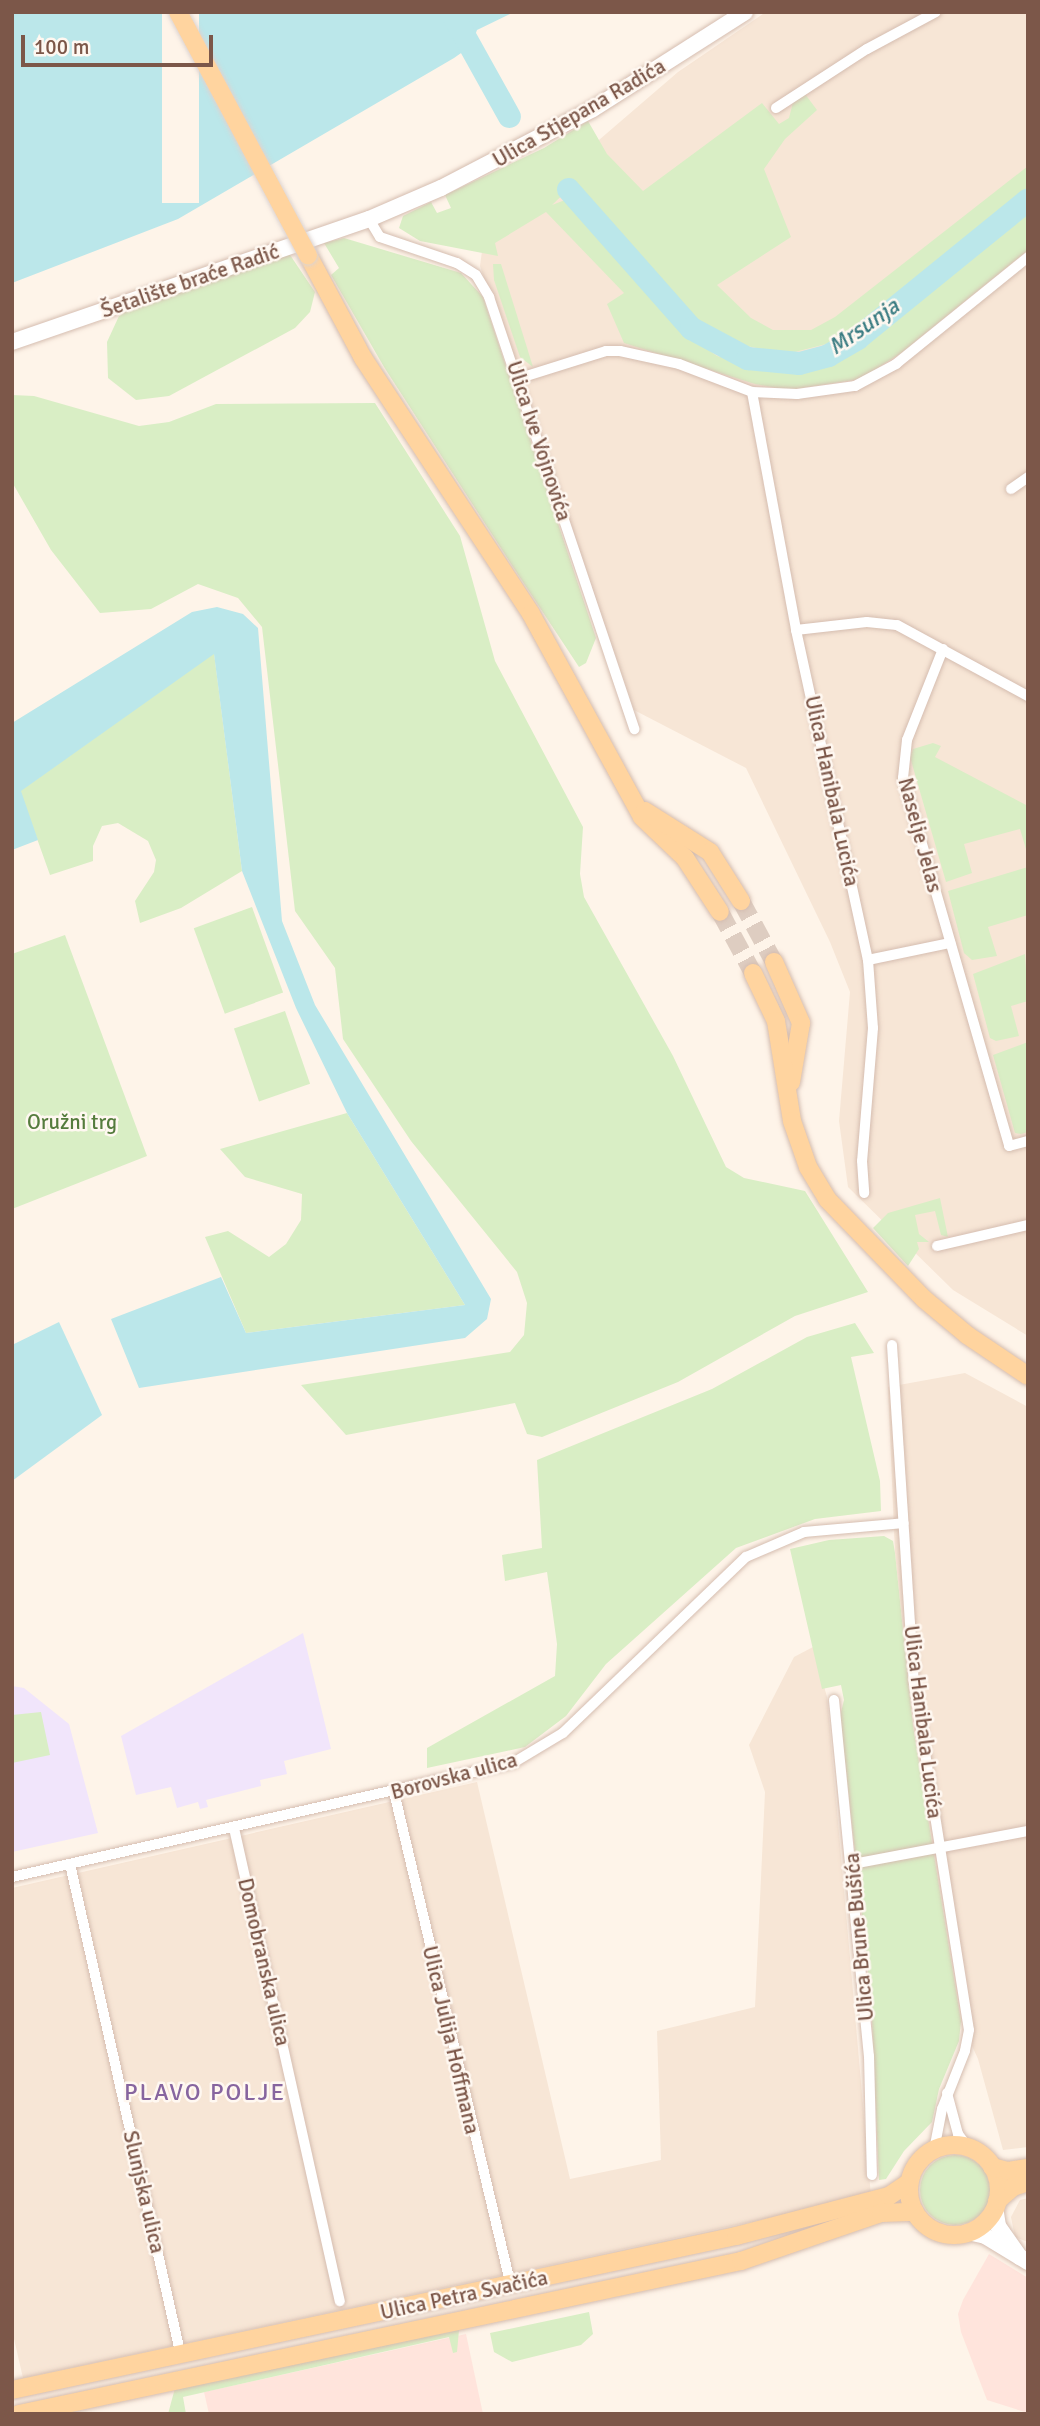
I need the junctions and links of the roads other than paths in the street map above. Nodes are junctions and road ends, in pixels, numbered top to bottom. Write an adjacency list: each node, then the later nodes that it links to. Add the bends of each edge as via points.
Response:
1 (178, 12): 16 (main road, bridge, via 363,358 531,614)
2 (745, 12): 5 (main road, Ulica Stjepana Radića, via 541,139)
3 (936, 12): 4 (street, via 867,49)
4 (776, 108)
5 (369, 219): 7 (main road, Šetalište braće Radić); 8 (street, Ulica Ive Vojnovića, via 380,237 457,263 476,275)
6 (1028, 257): 9 (street, via 872,379 822,392)
7 (12, 342)
8 (520, 378): 9 (street, via 606,351 620,351 679,364); 15 (street, Ulica Ive Vojnovića)
9 (752, 392): 12 (street, Ulica Hanibala Lucića)
10 (1028, 477): 11 (street)
11 (1011, 489)
12 (796, 630): 13 (street, via 867,622 897,625); 20 (street, Ulica Hanibala Lucića)
13 (943, 649): 14 (street); 19 (street, Naselje Jelas, via 902,759 903,778)
14 (1028, 696)
15 (634, 729)
16 (631, 796): 17 (main road, via 649,814 710,852); 18 (main road, via 645,821 692,867)
17 (741, 901)
18 (720, 912)
19 (950, 943): 20 (street); 24 (street, Naselje Jelas, via 1009,1146)
20 (868, 960): 25 (street, Ulica Hanibala Lucića, via 873,1028 862,1161)
21 (774, 962): 23 (main road, via 801,1023)
22 (753, 973): 23 (main road, via 776,1021)
23 (788, 1103): 29 (main road, via 808,1167 841,1217 924,1299)
24 (1028, 1140)
25 (864, 1193)
26 (1028, 1225): 27 (street)
27 (937, 1246)
28 (892, 1345): 30 (street, Ulica Hanibala Lucića)
29 (1028, 1376)
30 (904, 1523): 32 (street, Borovska ulica, via 804,1532 767,1545 725,1572 546,1745 501,1766); 35 (street, Ulica Hanibala Lucića, via 914,1683)
31 (834, 1700): 37 (street, Ulica Brune Bušića)
32 (394, 1792): 33 (street, Borovska ulica); 51 (street, Ulica Julija Hoffmana)
33 (234, 1828): 36 (street, Borovska ulica); 52 (street, Domobranska ulica)
34 (1028, 1831): 35 (street)
35 (939, 1847): 37 (street); 39 (street, Ulica Hanibala Lucića, via 969,2029)
36 (70, 1864): 38 (street, Borovska ulica); 53 (street, Slunjska ulica)
37 (853, 1864): 44 (street, Ulica Brune Bušića, via 869,2056)
38 (12, 1877)
39 (947, 2093): 40 (street, via 958,2134); 41 (street, Ulica Hanibala Lucića)
40 (968, 2148): 41 (main road); 42 (main road)
41 (934, 2150): 45 (main road, via 914,2169)
42 (992, 2167): 43 (main road, via 1008,2171); 47 (main road)
43 (1028, 2168)
44 (872, 2175)
45 (910, 2182): 48 (main road); 51 (main road, Ulica Petra Svačića, via 889,2196 828,2214)
46 (1028, 2182): 47 (main road)
47 (996, 2204): 49 (main road, via 989,2218); 50 (main road, via 1002,2232)
48 (915, 2213): 49 (main road, via 937,2232); 55 (main road, Ulica Petra Svačića, via 881,2213 741,2261)
49 (968, 2232): 50 (main road, via 985,2236)
50 (1025, 2260)
51 (510, 2286): 53 (main road, Ulica Petra Svačića)
52 (340, 2301)
53 (181, 2356): 54 (main road, Ulica Petra Svačića)
54 (12, 2390)
55 (19, 2414)

